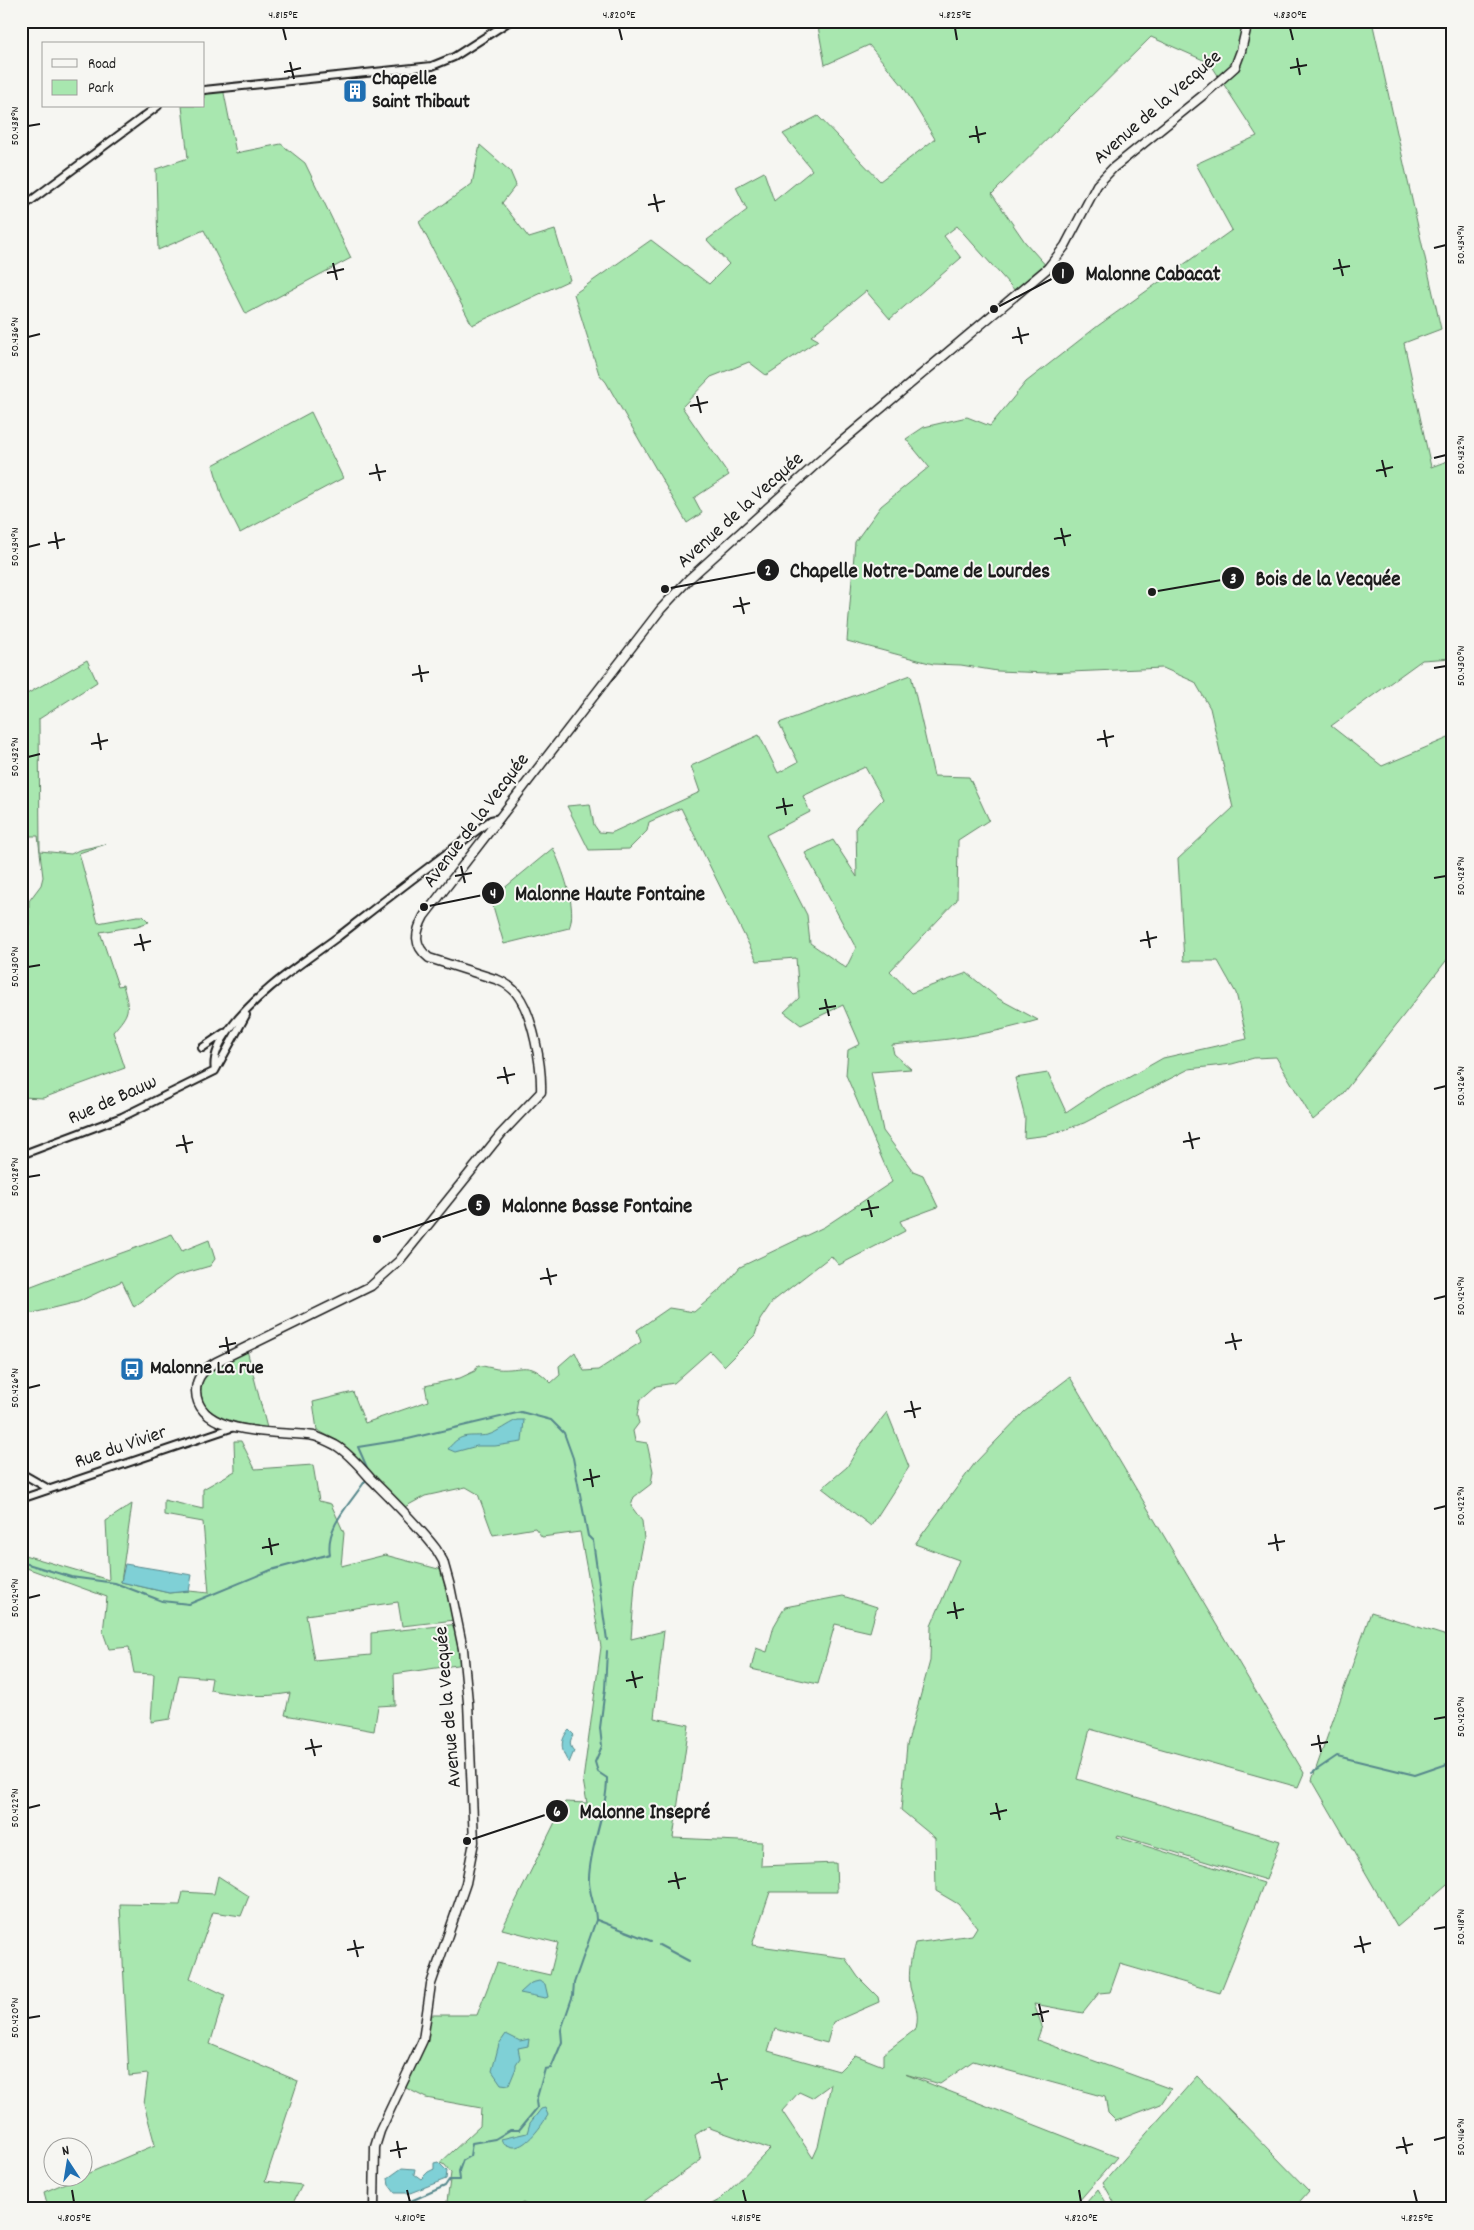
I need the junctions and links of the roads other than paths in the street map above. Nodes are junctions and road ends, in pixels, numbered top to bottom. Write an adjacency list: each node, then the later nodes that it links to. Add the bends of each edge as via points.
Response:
1 (510, 21): 3 (street, via 454,57 432,66)
2 (1248, 21): 6 (main road, Avenue de la Vecquée, via 1235,67 1113,168 1097,185 1065,246 1048,268 834,448 661,608)
3 (205, 90)
4 (155, 108): 5 (street)
5 (21, 208)
6 (500, 818): 7 (street, via 491,820 428,866); 12 (main road, Avenue de la Vecquée, via 424,916 417,930 416,942 420,951 429,958 498,980 516,992 529,1021 542,1076 541,1092 496,1140 399,1261 372,1286 236,1351 202,1371 196,1387 200,1405 208,1414)
7 (252, 1004): 8 (street); 10 (street)
8 (229, 1029): 9 (street); 10 (street, via 213,1061)
9 (202, 1048)
10 (215, 1071): 11 (street, Rue de Bauw, via 122,1117)
11 (21, 1156)
12 (234, 1427): 14 (street, Rue du Vivier); 16 (main road, Avenue de la Vecquée, via 317,1437 337,1446 429,1539 443,1561 463,1649 474,1842 471,1864 431,1984 423,2040 375,2147)
13 (21, 1473): 14 (street)
14 (49, 1489): 15 (street, Rue du Vivier)
15 (21, 1500)
16 (374, 2209)

